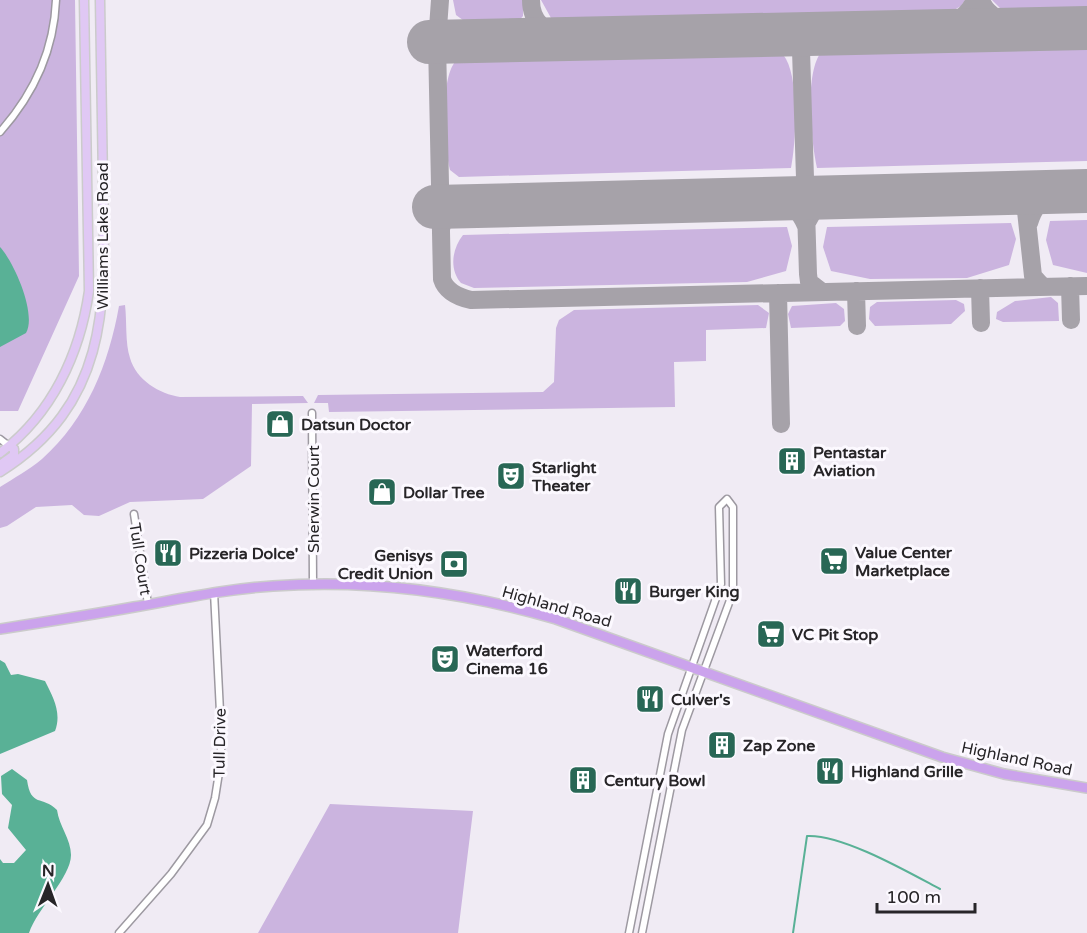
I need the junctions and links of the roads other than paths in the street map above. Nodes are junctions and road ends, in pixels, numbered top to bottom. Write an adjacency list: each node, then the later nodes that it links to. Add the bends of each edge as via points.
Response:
1 (56, 0): 4 (street, via 45,60 21,106)
2 (84, 0): 7 (main road, Williams Lake Road, via 89,281 85,321 54,395)
3 (100, 0): 10 (main road, Williams Lake Road, via 105,270 100,331 79,387 60,417 16,462)
4 (0, 132)
5 (312, 414): 12 (street, Sherwin Court)
6 (0, 439): 7 (street)
7 (9, 446): 8 (main road, Williams Lake Road); 9 (main road, via 14,455)
8 (0, 453)
9 (0, 465)
10 (0, 472)
11 (134, 514): 14 (street, Tull Court)
12 (313, 584): 13 (highway, Highland Road); 16 (highway, Highland Road, via 412,589 504,604 593,630)
13 (214, 592): 14 (highway, Highland Road); 19 (street, Tull Drive, via 221,732 215,798 207,825 171,874)
14 (148, 604): 15 (highway, Highland Road)
15 (0, 629)
16 (691, 666): 17 (highway, Highland Road); 17 (street, via 721,584 719,507 727,499 733,507 734,583); 20 (street, via 668,734)
17 (705, 671): 18 (highway, Highland Road, via 942,757 1004,774); 21 (street, via 681,736)
18 (1087, 788)
19 (119, 933)
20 (629, 933)
21 (642, 933)

